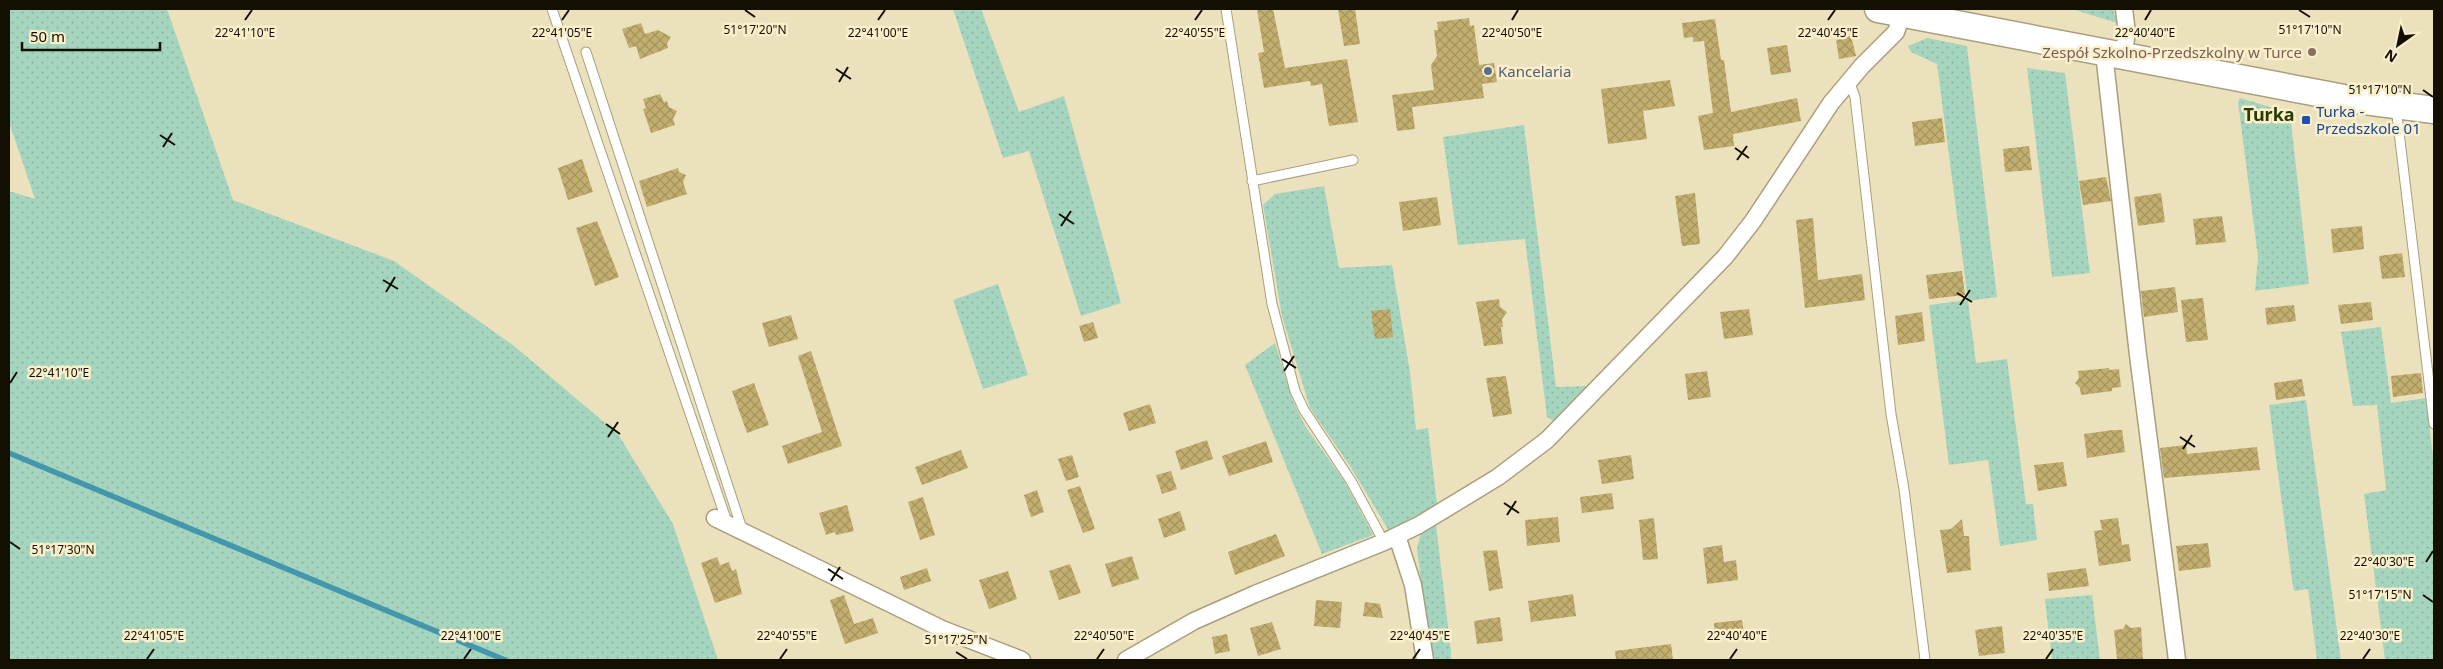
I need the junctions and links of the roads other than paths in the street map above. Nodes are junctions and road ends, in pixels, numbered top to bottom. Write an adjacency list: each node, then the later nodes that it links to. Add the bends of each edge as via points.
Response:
1 (552, 9): 13 (lane)
2 (1226, 9): 11 (lane)
3 (2124, 9): 6 (street, via 2126,33)
4 (1890, 11): 6 (main road); 7 (street, via 1896,32)
5 (586, 52): 13 (lane)
6 (2114, 54): 8 (main road); 19 (street, via 2138,355)
7 (1850, 81): 14 (street, via 1796,152 1743,235 1704,281 1580,408 1547,440 1498,477 1448,509); 18 (lane, via 1855,97 1891,414 1904,488)
8 (2396, 106): 9 (main road); 12 (lane)
9 (2434, 110)
10 (1353, 160): 11 (lane)
11 (1252, 181): 14 (lane, via 1272,304 1295,390 1304,410)
12 (2434, 424)
13 (729, 525): 15 (street, via 942,629)
14 (1391, 539): 16 (street, via 1187,625); 17 (street, via 1413,585)
15 (1022, 660)
16 (1126, 660)
17 (1425, 660)
18 (1925, 660)
19 (2177, 660)

